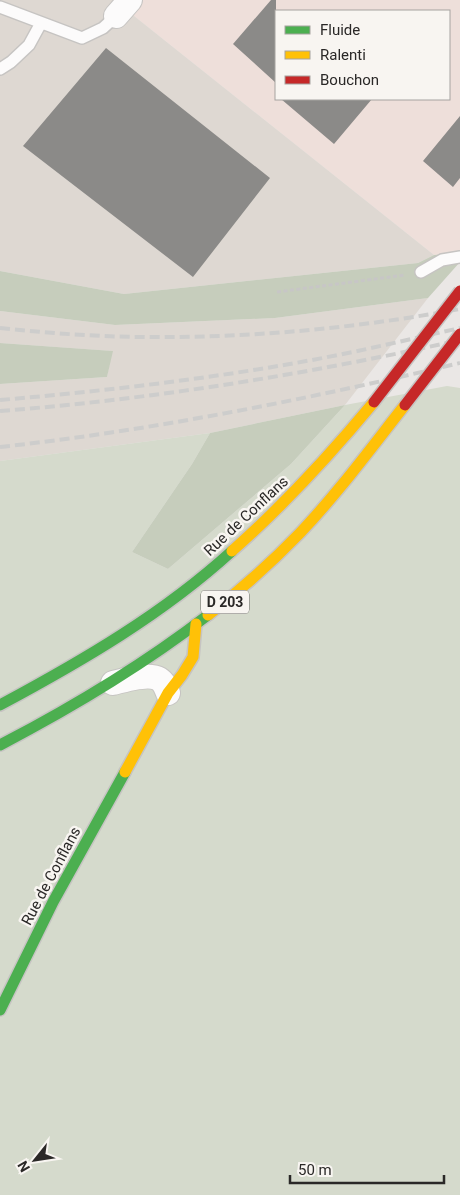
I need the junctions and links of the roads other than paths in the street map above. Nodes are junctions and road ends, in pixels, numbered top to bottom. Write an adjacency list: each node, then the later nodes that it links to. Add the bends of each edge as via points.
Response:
1 (0, 7): 3 (lane)
2 (123, 8): 3 (lane, via 103,28 82,38)
3 (41, 22): 4 (lane, via 29,45)
4 (0, 68)
5 (460, 257): 6 (lane, via 442,260)
6 (421, 272)
7 (460, 291): 12 (main road, Rue de Conflans / D 203, bridge, via 374,402 312,475 255,532 187,588 128,630)
8 (460, 334): 9 (main road, D 203, bridge, via 314,518 257,575)
9 (196, 624): 10 (main road, D 203); 11 (main road, Rue de Conflans, via 192,657)
10 (109, 684): 11 (street, via 152,677 159,679); 13 (main road, D 203)
11 (168, 693): 14 (main road, Rue de Conflans, via 53,902)
12 (0, 705)
13 (0, 744)
14 (0, 1010)

